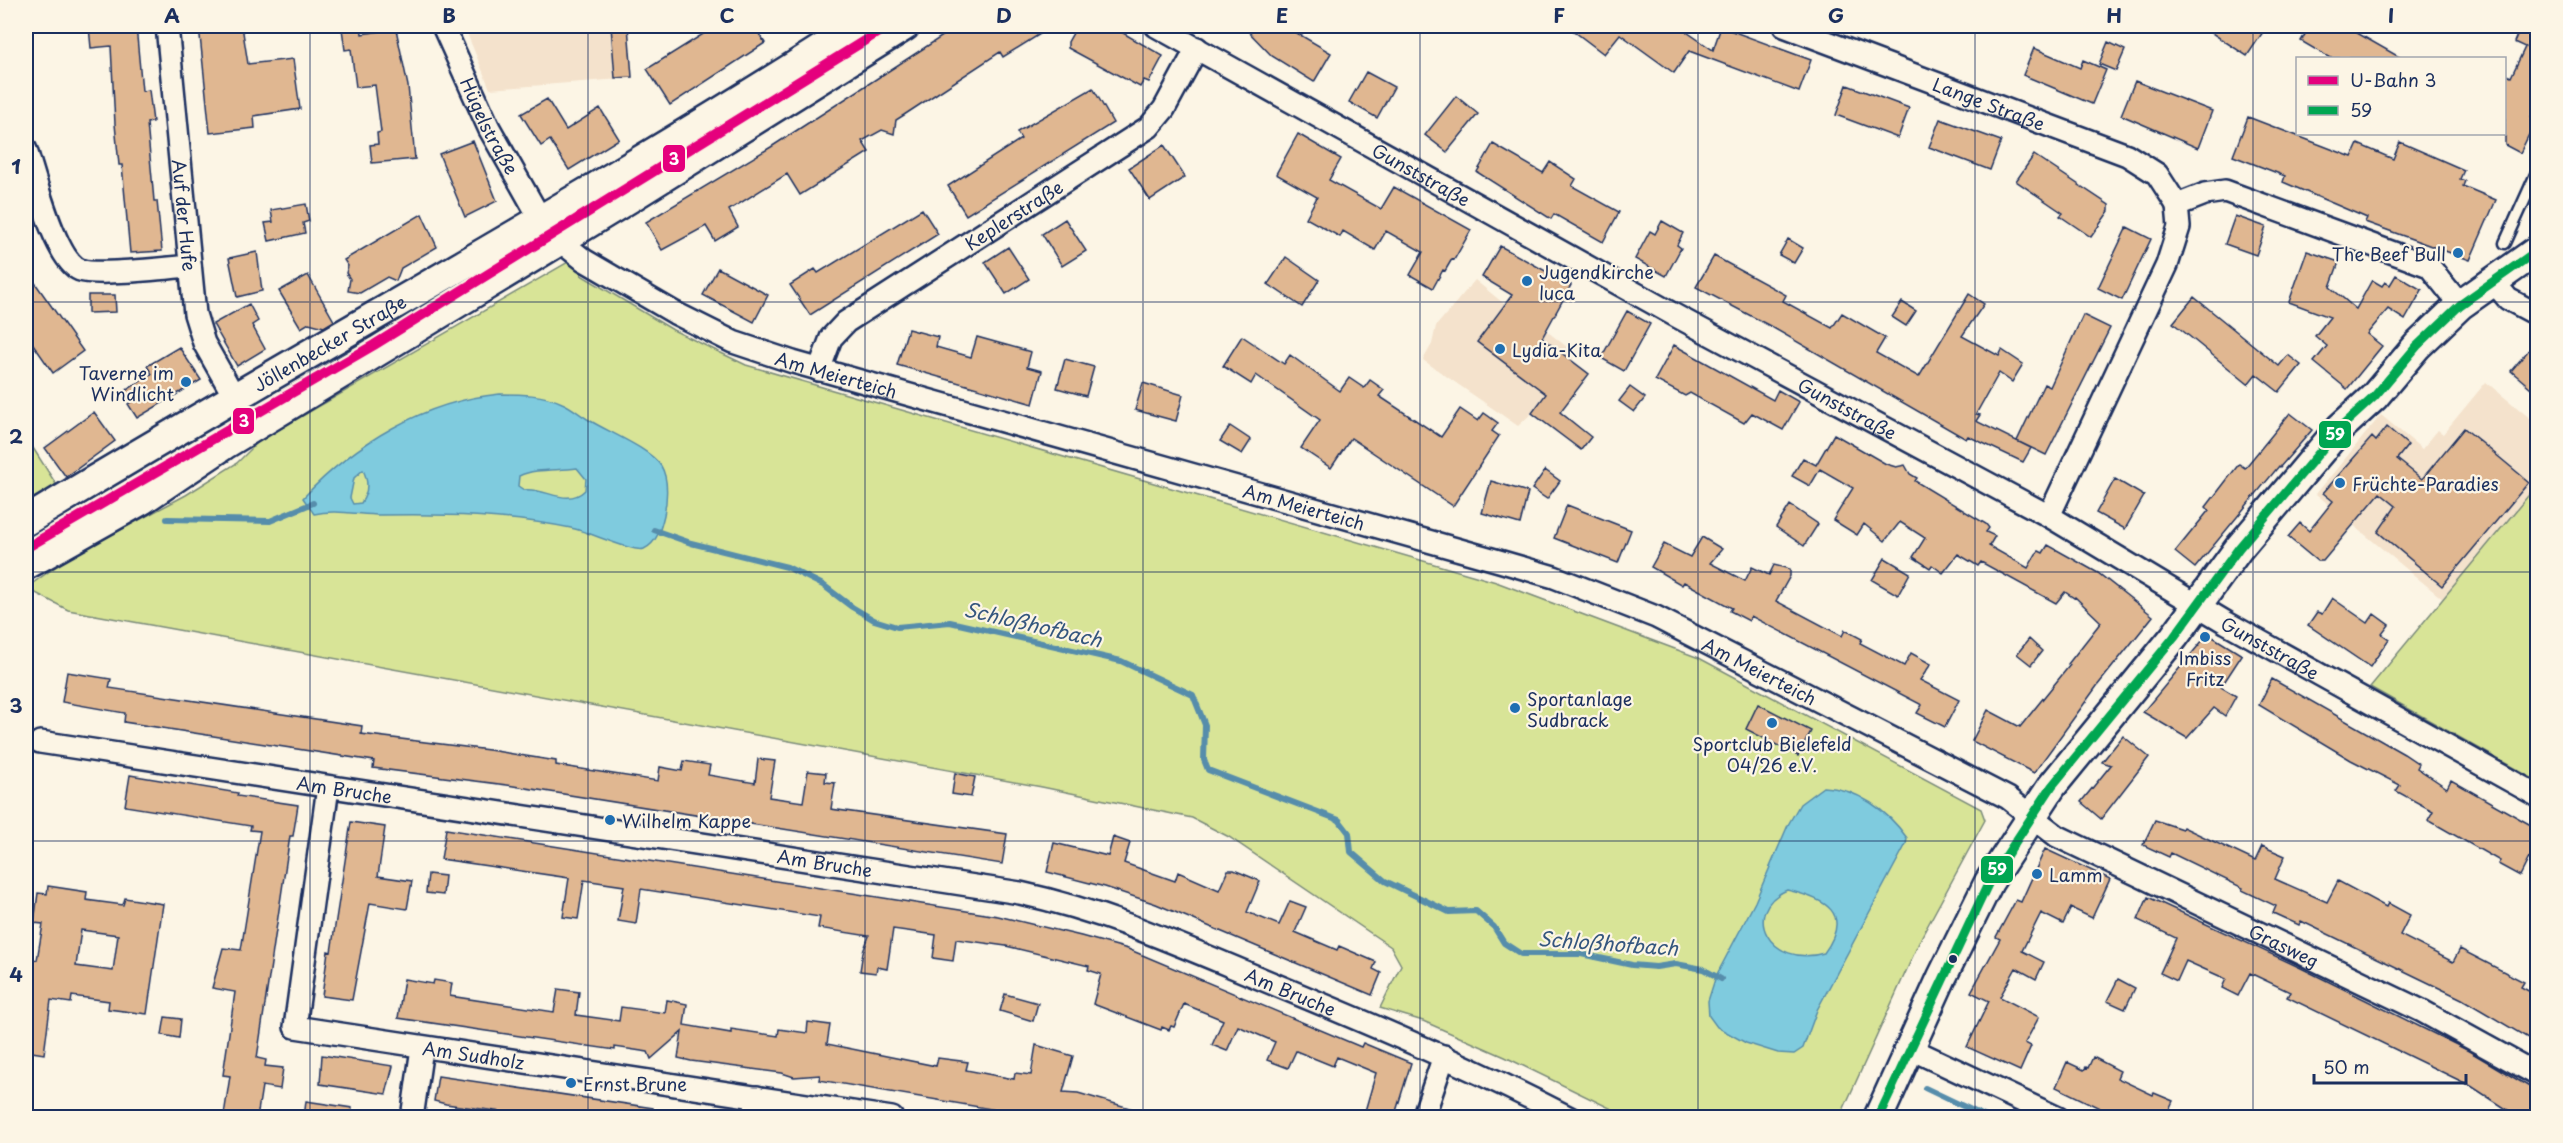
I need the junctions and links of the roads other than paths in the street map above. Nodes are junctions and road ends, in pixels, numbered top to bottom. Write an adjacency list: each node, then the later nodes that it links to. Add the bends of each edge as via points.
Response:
1 (167, 26): 15 (street, Auf der Hufe)
2 (443, 26): 11 (street, Hügelstraße, via 479,107)
3 (857, 26): 11 (main road, Jöllenbecker Straße)
4 (905, 26): 12 (main road, Jöllenbecker Straße)
5 (1156, 26): 7 (street, Gunststraße)
6 (1784, 26): 10 (street, Lange Straße, via 2127,155 2157,174)
7 (1197, 48): 19 (street, Keplerstraße, via 1164,109 1149,127 846,322 831,338); 21 (street, Gunststraße, via 1678,317)
8 (26, 150): 15 (street, via 55,240 72,266 90,272)
9 (2538, 170): 13 (lane)
10 (2176, 205): 17 (street, via 2225,191 2429,266); 21 (street, via 2179,227 2167,265)
11 (541, 220): 12 (street); 20 (main road, Jöllenbecker Straße)
12 (560, 241): 19 (street, Am Meierteich, via 605,272 718,336); 23 (main road, Jöllenbecker Straße, via 224,445 163,487)
13 (2505, 243)
14 (2538, 250): 16 (main road)
15 (190, 266): 20 (street, Auf der Hufe, via 198,329)
16 (2493, 281): 17 (main road); 18 (street, via 2508,299)
17 (2460, 305): 24 (main road, via 2340,428 2239,548)
18 (2538, 315)
19 (819, 370): 28 (street, Am Meierteich, via 1554,577 1656,617 1740,658 2008,798)
20 (235, 398): 22 (main road, Jöllenbecker Straße)
21 (2049, 516): 24 (street, Gunststraße)
22 (26, 521)
23 (26, 565)
24 (2197, 605): 27 (street, Gunststraße); 28 (main road)
25 (40, 742): 26 (street, Am Bruche)
26 (328, 787): 29 (street, Am Sudholz, via 295,1027); 31 (street, Am Bruche, via 522,814 1064,903 1145,931)
27 (2538, 796)
28 (2031, 815): 30 (main road, via 1989,882); 32 (street, Grasweg, via 2057,836 2422,1011)
29 (422, 1048): 33 (street, Am Sudholz); 34 (street)
30 (1909, 1048): 39 (main road); 40 (street)
31 (1444, 1056): 37 (street); 38 (street, Am Bruche)
32 (2538, 1076)
33 (757, 1096): 35 (street); 36 (street, Am Sudholz)
34 (412, 1118)
35 (754, 1118)
36 (892, 1118)
37 (1423, 1118)
38 (1570, 1118)
39 (1878, 1118)
40 (2058, 1118)

